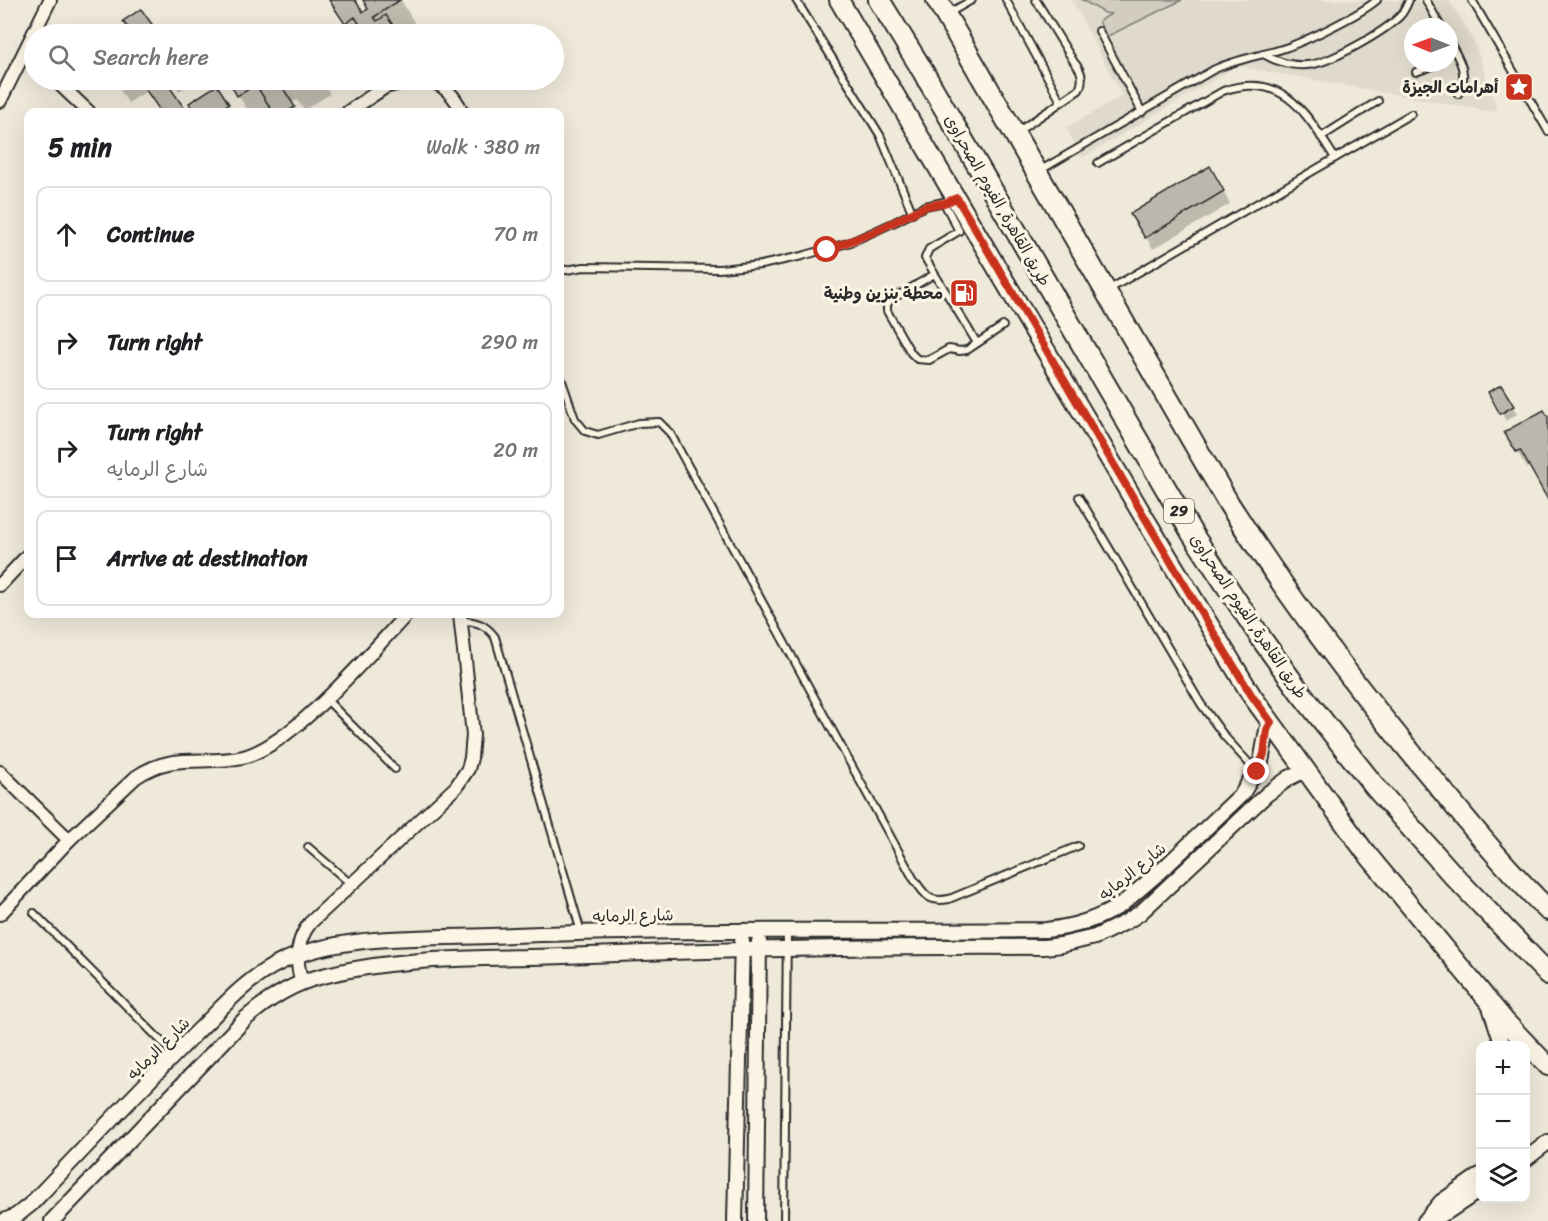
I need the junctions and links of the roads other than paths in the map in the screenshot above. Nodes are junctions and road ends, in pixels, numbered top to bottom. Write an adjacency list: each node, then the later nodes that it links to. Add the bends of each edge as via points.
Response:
1 (50, 0): 14 (street)
2 (796, 0): 38 (lane, via 880,135)
3 (839, 0): 37 (main road)
4 (879, 0): 72 (highway, طريق القاهرة, الفيوم الصحراوى / 29, via 1188,526 1263,640 1375,787)
5 (972, 0): 12 (lane)
6 (1006, 0): 25 (lane)
7 (1036, 0): 25 (lane, via 1081,70 1079,90)
8 (1377, 0): 16 (lane, via 1296,44)
9 (1409, 0): 16 (lane, via 1401,15 1389,25 1322,63 1298,66)
10 (1426, 0): 13 (lane)
11 (1472, 0): 31 (lane)
12 (942, 8): 32 (highway)
13 (1436, 18)
14 (41, 24)
15 (1099, 31): 29 (lane)
16 (1262, 54): 29 (lane, via 1213,70)
17 (1458, 59): 22 (lane, via 1464,75)
18 (24, 64): 23 (street)
19 (66, 90): 26 (street)
20 (381, 90): 27 (street)
21 (447, 90): 28 (street)
22 (1458, 94)
23 (0, 101)
24 (1378, 101): 33 (lane)
25 (1061, 102): 32 (lane)
26 (85, 108)
27 (354, 108)
28 (460, 108)
29 (1142, 112): 36 (lane)
30 (1411, 114): 34 (lane)
31 (1548, 131)
32 (1014, 135): 36 (highway)
33 (1321, 137): 34 (lane); 35 (lane, via 1286,95 1266,87 1244,85 1213,96)
34 (1335, 158): 41 (lane)
35 (1098, 163)
36 (1036, 173): 41 (highway)
37 (950, 201): 38 (lane); 40 (lane, via 959,231 926,252); 52 (main road)
38 (912, 212): 39 (lane, via 851,242 761,265)
39 (564, 270)
40 (933, 275): 43 (lane); 43 (lane, via 892,298 887,305 911,353 925,361 947,349 963,351)
41 (1105, 292): 61 (highway, via 1228,504 1321,640 1449,799)
42 (1003, 326): 43 (lane)
43 (977, 343)
44 (564, 386): 58 (lane, via 575,418 585,431 598,435 659,422 670,433 913,878 931,900 949,898)
45 (1080, 497): 56 (lane, via 1201,704)
46 (24, 559): 47 (street)
47 (0, 585)
48 (403, 618): 51 (street)
49 (461, 618): 60 (street, via 473,735 468,769 456,788)
50 (465, 618): 67 (lane, via 479,622 495,638)
51 (326, 699): 53 (lane); 57 (street, via 281,737 249,755 163,762 149,768)
52 (1271, 722): 54 (main road); 56 (street, شارع الرمايه)
53 (395, 769)
54 (1305, 770): 68 (street, شارع الرمايه, via 1267,794 1140,913 1095,937 1044,947); 74 (main road, via 1363,849)
55 (0, 772): 57 (street)
56 (1257, 772): 66 (street, شارع الرمايه, via 1234,804 1163,869 1121,905 1092,920 1046,930)
57 (69, 840): 62 (street)
58 (1078, 846)
59 (308, 847): 60 (lane)
60 (351, 885): 71 (street, via 303,932)
61 (1548, 910)
62 (0, 914)
63 (34, 914): 76 (lane)
64 (742, 930): 65 (street, شارع الرمايه); 67 (street, شارع الرمايه); 69 (street)
65 (760, 930): 66 (street, شارع الرمايه); 70 (street)
66 (787, 930): 68 (lane)
67 (581, 932): 71 (street, شارع الرمايه, via 378,940)
68 (787, 948): 70 (street, شارع الرمايه); 86 (lane)
69 (741, 949): 70 (street, شارع الرمايه); 73 (street, شارع الرمايه, via 416,962 354,969); 84 (street)
70 (759, 949): 85 (street)
71 (297, 955): 73 (street); 76 (street, شارع الرمايه, via 242,988)
72 (1548, 974)
73 (302, 983): 83 (street, شارع الرمايه, via 272,998 245,1019)
74 (1487, 1000): 75 (street); 77 (main road)
75 (1501, 1041)
76 (174, 1054): 82 (street, شارع الرمايه, via 31,1204)
77 (1548, 1066)
78 (1548, 1142): 79 (street)
79 (1530, 1157)
80 (1476, 1178): 87 (street, via 1435,1207)
81 (1476, 1193): 87 (street)
82 (4, 1221)
83 (52, 1221)
84 (735, 1221)
85 (756, 1221)
86 (784, 1221)
87 (1425, 1221)

